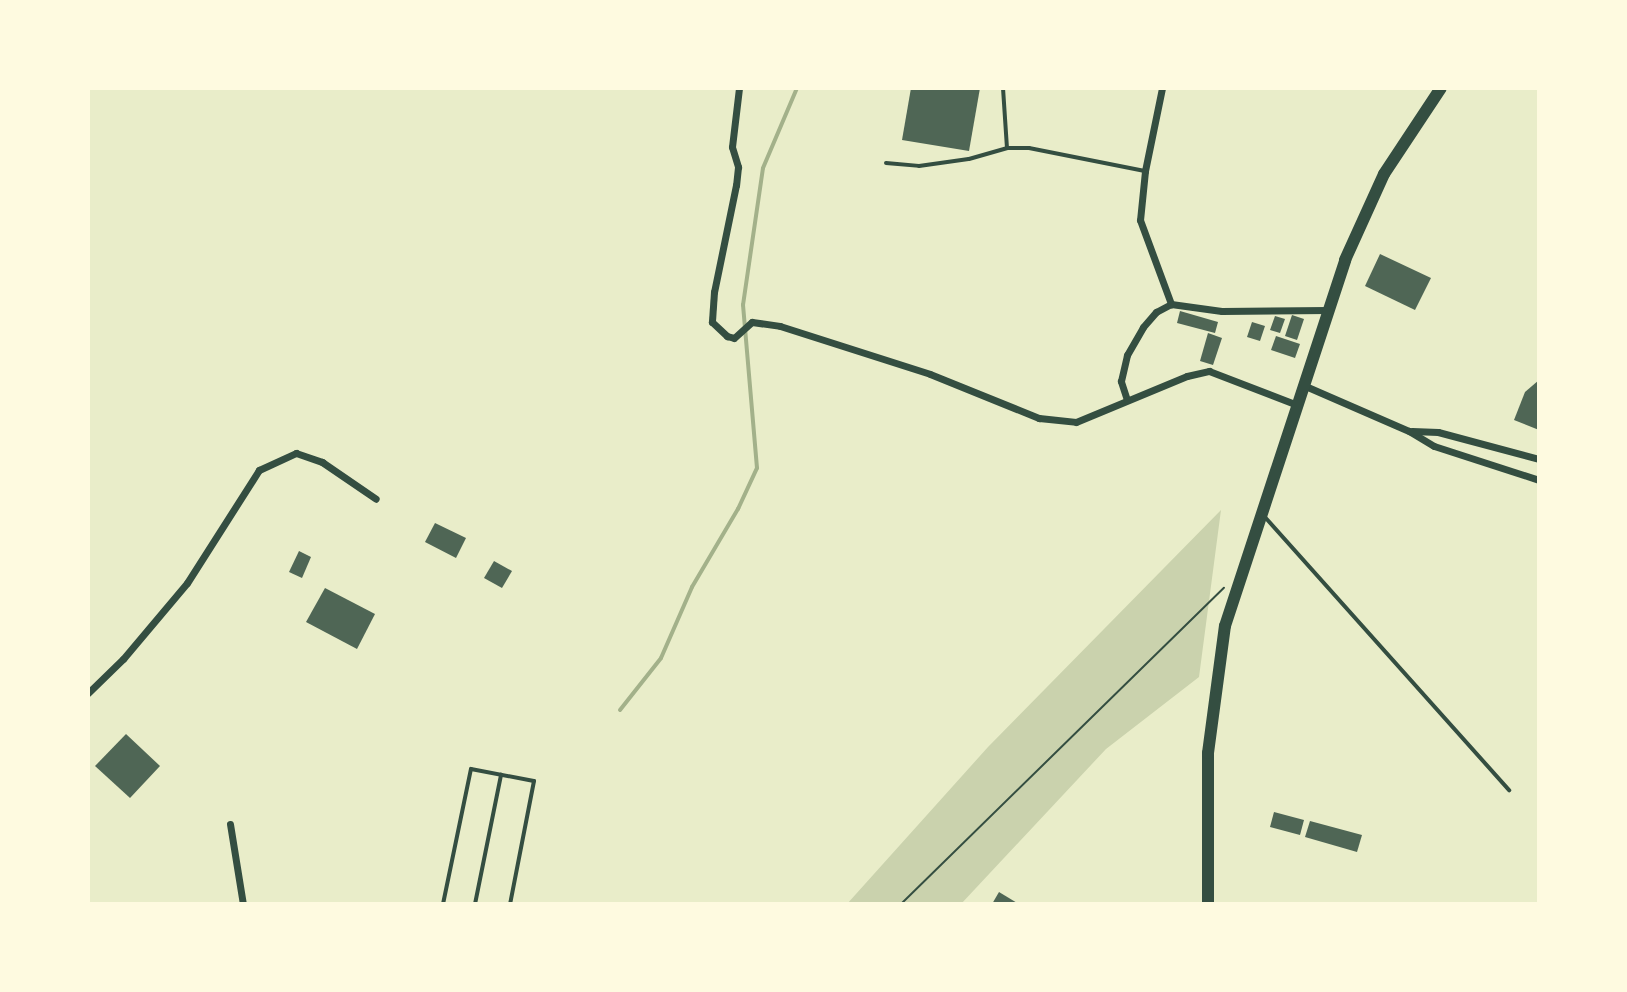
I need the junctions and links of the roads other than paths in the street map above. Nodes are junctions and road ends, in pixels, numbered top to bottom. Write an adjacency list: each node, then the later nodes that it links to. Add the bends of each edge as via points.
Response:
1 (739, 88): 11 (street, via 732,147 736,185 714,292 712,322 718,330 734,338 752,322 780,326 930,374 1039,418 1076,422)
2 (1003, 88): 5 (lane)
3 (1162, 88): 7 (street)
4 (1441, 88): 9 (highway, via 1384,174)
5 (1007, 148): 6 (lane, via 919,166); 7 (lane)
6 (886, 163)
7 (1145, 171): 8 (street, via 1140,220)
8 (1171, 304): 9 (street, via 1222,311); 11 (street, via 1143,327 1127,355 1121,381)
9 (1328, 310): 10 (highway)
10 (1303, 385): 12 (highway); 13 (street)
11 (1127, 400): 12 (street, via 1209,371)
12 (1297, 405): 17 (highway)
13 (1409, 431): 14 (street, via 1438,432); 15 (street, via 1434,446)
14 (1539, 459)
15 (1539, 480)
16 (376, 499): 18 (street, via 322,462 296,453 259,470 187,583)
17 (1262, 514): 20 (lane); 26 (highway, via 1225,626 1208,753)
18 (88, 693)
19 (501, 775): 23 (lane, via 471,769); 24 (lane); 25 (lane, via 534,781)
20 (1509, 790)
21 (230, 824): 22 (street)
22 (243, 904)
23 (443, 904)
24 (475, 904)
25 (510, 904)
26 (1208, 904)

